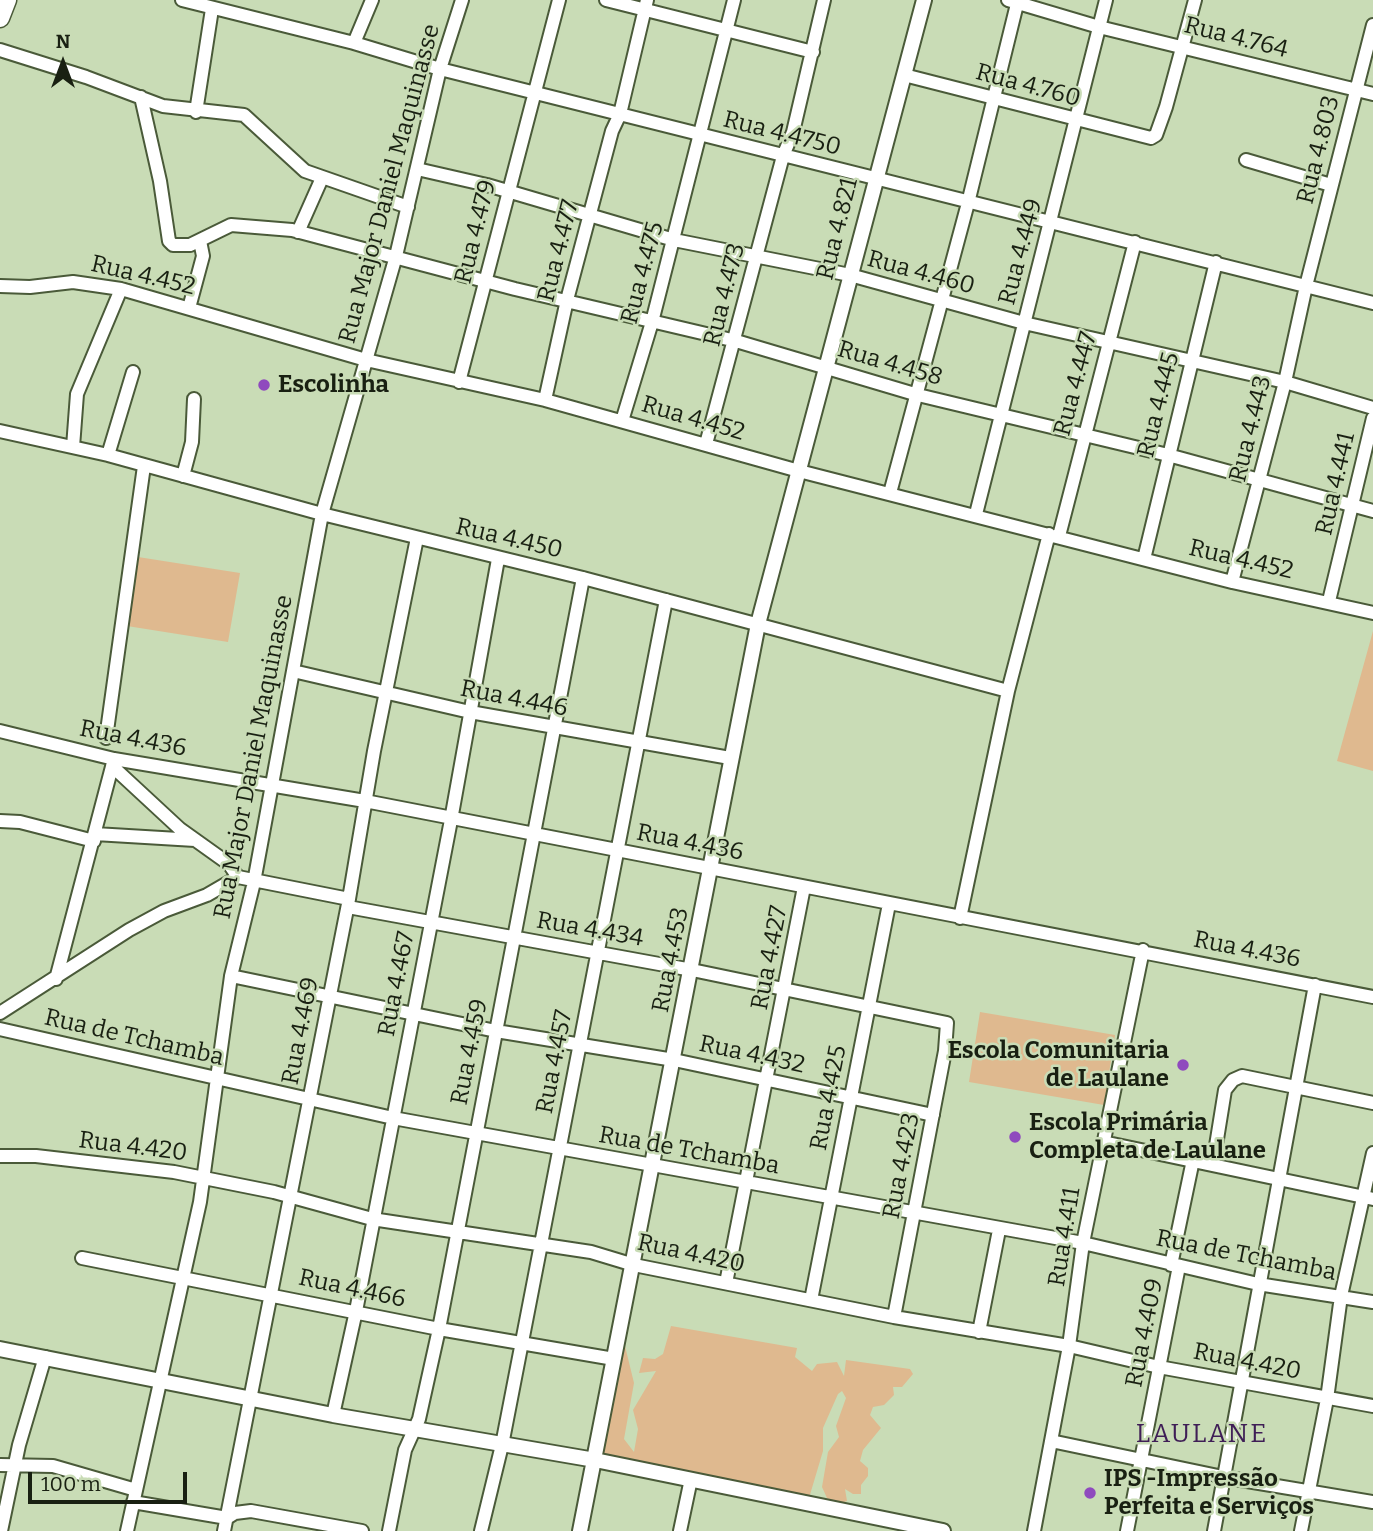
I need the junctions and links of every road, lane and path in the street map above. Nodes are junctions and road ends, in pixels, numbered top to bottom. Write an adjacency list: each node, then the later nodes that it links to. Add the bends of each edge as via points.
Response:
1 (183, 0): 13 (street, Rua 4.4750)
2 (372, 0): 17 (street)
3 (462, 0): 21 (street, Rua Major Daniel Maquinasse)
4 (559, 0): 24 (street, Rua 4.479)
5 (606, 0): 12 (street)
6 (734, 0): 16 (street, Rua 4.475)
7 (824, 0): 20 (street, Rua 4.473)
8 (924, 0): 22 (street, Rua 4.821)
9 (1106, 0): 15 (street, Rua 4.449)
10 (1195, 0): 18 (street)
11 (1014, 1): 15 (street, Rua 4.764); 27 (street)
12 (646, 6): 16 (street); 29 (street, Rua 4.477)
13 (212, 9): 17 (street, Rua 4.4750); 28 (street)
14 (1373, 25): 23 (street, Rua 4.803)
15 (1099, 27): 18 (street, Rua 4.764); 30 (street, Rua 4.449)
16 (727, 30): 20 (street); 31 (street, Rua 4.475)
17 (354, 43): 21 (street, Rua 4.4750)
18 (1183, 46): 23 (street, Rua 4.764); 30 (street, Rua 4.760, via 1156,135 1151,138)
19 (0, 50): 26 (street)
20 (813, 52): 32 (street, Rua 4.473)
21 (440, 69): 24 (street, Rua 4.4750); 34 (street, Rua Major Daniel Maquinasse)
22 (904, 75): 27 (street, Rua 4.760); 36 (street, Rua 4.821)
23 (1356, 89): 25 (street, Rua 4.764); 37 (street, Rua 4.803)
24 (535, 93): 29 (street, Rua 4.4750); 38 (street, Rua 4.479)
25 (1373, 94)
26 (141, 97): 28 (street); 45 (street, via 170,244 179,247)
27 (994, 98): 30 (street, Rua 4.760); 39 (street)
28 (196, 112): 35 (street, via 243,115 305,171)
29 (620, 114): 31 (street, Rua 4.4750); 41 (street, Rua 4.477)
30 (1077, 121): 42 (street, Rua 4.449)
31 (701, 135): 32 (street, Rua 4.4750); 44 (street, Rua 4.475)
32 (783, 156): 36 (street, Rua 4.4750); 47 (street, Rua 4.473)
33 (1246, 160): 37 (street)
34 (417, 169): 38 (street, Rua 4.460); 40 (street, Rua Major Daniel Maquinasse)
35 (323, 178): 40 (street); 43 (street)
36 (874, 178): 39 (street, Rua 4.4750); 50 (street, Rua 4.821)
37 (1331, 185): 53 (street, Rua 4.803)
38 (508, 191): 41 (street, Rua 4.460); 51 (street, Rua 4.479)
39 (968, 203): 42 (street, Rua 4.4750); 56 (street)
40 (408, 207): 48 (street, Rua Major Daniel Maquinasse)
41 (589, 215): 44 (street, Rua 4.460); 55 (street, Rua 4.477)
42 (1051, 222): 46 (street, Rua 4.4750); 60 (street, Rua 4.449)
43 (298, 232): 45 (street, Rua 4.458, via 240,224); 48 (street, Rua 4.458)
44 (674, 240): 47 (street, Rua 4.460); 59 (street, Rua 4.475)
45 (200, 241): 58 (street, via 203,256)
46 (1135, 242): 49 (street, Rua 4.4750); 62 (street, Rua 4.447)
47 (756, 255): 50 (street, Rua 4.460); 61 (street, Rua 4.473)
48 (396, 256): 51 (street, Rua 4.458); 63 (street, Rua Major Daniel Maquinasse)
49 (1216, 262): 53 (street, Rua 4.4750); 64 (street, Rua 4.445)
50 (850, 275): 56 (street, Rua 4.460); 65 (street, Rua 4.821)
51 (485, 280): 55 (street, Rua 4.458); 67 (street, Rua 4.479)
52 (0, 286): 54 (street, Rua 4.452, via 73,282)
53 (1306, 286): 57 (street, Rua 4.4750); 68 (street, Rua 4.443)
54 (121, 289): 58 (street, Rua 4.452); 79 (street, via 77,394)
55 (567, 300): 59 (street, Rua 4.458); 71 (street, Rua 4.477)
56 (941, 300): 60 (street, Rua 4.460); 69 (street)
57 (1373, 303)
58 (189, 308): 63 (street, Rua 4.452)
59 (652, 322): 61 (street, Rua 4.458); 75 (street, Rua 4.475)
60 (1024, 323): 62 (street, Rua 4.460); 73 (street, Rua 4.449)
61 (736, 341): 65 (street, Rua 4.458); 78 (street, Rua 4.473)
62 (1108, 344): 64 (street, Rua 4.460); 77 (street, Rua 4.447)
63 (366, 360): 67 (street, Rua 4.452); 89 (street, Rua Major Daniel Maquinasse)
64 (1191, 363): 68 (street, Rua 4.460); 81 (street, Rua 4.445)
65 (827, 367): 69 (street, Rua 4.458); 83 (street, Rua 4.821)
66 (133, 372): 80 (street)
67 (459, 382): 71 (street, Rua 4.452)
68 (1285, 382): 72 (street, Rua 4.460); 85 (street, Rua 4.443)
69 (918, 395): 73 (street, Rua 4.458); 86 (street)
70 (194, 399): 84 (street, via 192,442)
71 (545, 400): 75 (street, Rua 4.452)
72 (1373, 408)
73 (1001, 417): 77 (street, Rua 4.458); 90 (street, Rua 4.449)
74 (1373, 418): 87 (street, Rua 4.441)
75 (622, 421): 78 (street, Rua 4.452)
76 (0, 430): 79 (street, Rua 4.450)
77 (1083, 437): 81 (street, Rua 4.458); 91 (street, Rua 4.447)
78 (706, 444): 83 (street, Rua 4.452)
79 (73, 447): 80 (street, Rua 4.450)
80 (108, 454): 82 (street, Rua 4.450)
81 (1168, 455): 85 (street, Rua 4.458); 93 (street, Rua 4.445)
82 (144, 466): 84 (street, Rua 4.450); 107 (street)
83 (799, 471): 86 (street, Rua 4.452); 100 (street, Rua 4.453)
84 (183, 476): 89 (street, Rua 4.450)
85 (1259, 481): 87 (street, Rua 4.458); 96 (street, Rua 4.443)
86 (890, 493): 90 (street, Rua 4.452)
87 (1352, 505): 88 (street, Rua 4.458); 98 (street, Rua 4.441)
88 (1373, 511)
89 (323, 514): 92 (street, Rua 4.450); 101 (street, Rua Major Daniel Maquinasse)
90 (975, 514): 91 (street, Rua 4.452)
91 (1054, 535): 93 (street, Rua 4.452); 102 (street, Rua 4.447)
92 (417, 538): 94 (street, Rua 4.450); 103 (street, Rua 4.469)
93 (1144, 558): 96 (street, Rua 4.452)
94 (498, 559): 95 (street, Rua 4.450); 104 (street, Rua 4.467)
95 (583, 578): 97 (street, Rua 4.450); 105 (street, Rua 4.459)
96 (1232, 582): 98 (street, Rua 4.452)
97 (666, 600): 100 (street, Rua 4.450); 108 (street, Rua 4.457)
98 (1329, 601): 99 (street, Rua 4.452)
99 (1373, 613)
100 (758, 624): 102 (street, Rua 4.450); 109 (street, Rua 4.453)
101 (293, 671): 103 (street, Rua 4.446); 111 (street, Rua Major Daniel Maquinasse)
102 (1008, 691): 125 (street, Rua 4.447)
103 (385, 695): 104 (street, Rua 4.446); 112 (street, Rua 4.469)
104 (470, 712): 105 (street, Rua 4.446); 113 (street, Rua 4.467)
105 (552, 728): 108 (street, Rua 4.446); 115 (street, Rua 4.459)
106 (0, 732): 110 (street, Rua 4.436)
107 (106, 738)
108 (638, 742): 109 (street, Rua 4.446); 118 (street, Rua 4.457)
109 (730, 758): 119 (street, Rua 4.453)
110 (113, 762): 111 (street, Rua 4.436); 116 (street); 117 (street)
111 (272, 785): 112 (street, Rua 4.436); 121 (street, Rua Major Daniel Maquinasse)
112 (365, 801): 113 (street, Rua 4.436); 123 (street, Rua 4.469)
113 (451, 820): 115 (street, Rua 4.436); 126 (street, Rua 4.467)
114 (0, 821): 116 (street)
115 (534, 834): 118 (street, Rua 4.436); 127 (street, Rua 4.459)
116 (95, 837): 117 (street); 132 (street)
117 (195, 840): 120 (street, via 229,864)
118 (618, 850): 119 (street, Rua 4.436); 129 (street, Rua 4.457)
119 (712, 868): 122 (street, Rua 4.436); 130 (street, Rua 4.453)
120 (238, 877): 121 (street, Rua 4.434); 132 (street, via 164,911)
121 (254, 882): 123 (street, Rua 4.434); 131 (street, Rua Major Daniel Maquinasse)
122 (804, 887): 124 (street, Rua 4.436); 134 (street, Rua 4.427)
123 (349, 903): 126 (street, Rua 4.434); 136 (street, Rua 4.469)
124 (889, 904): 125 (street, Rua 4.436); 137 (street, Rua 4.425)
125 (960, 918): 128 (street, Rua 4.436)
126 (429, 924): 127 (street, Rua 4.434); 139 (street, Rua 4.467)
127 (514, 938): 129 (street, Rua 4.434); 142 (street, Rua 4.459)
128 (1143, 950): 133 (street, Rua 4.436); 154 (street, Rua 4.411)
129 (597, 953): 130 (street, Rua 4.434); 143 (street, Rua 4.457)
130 (692, 970): 134 (street, Rua 4.434); 144 (street, Rua 4.453)
131 (231, 976): 136 (street, Rua 4.432); 145 (street, Rua Major Daniel Maquinasse)
132 (56, 979): 138 (street)
133 (1315, 985): 135 (street, Rua 4.436); 147 (street)
134 (785, 990): 137 (street, Rua 4.434); 146 (street, Rua 4.427)
135 (1373, 997)
136 (328, 998): 139 (street, Rua 4.432); 149 (street, Rua 4.469)
137 (867, 1008): 140 (street, Rua 4.434); 148 (street, Rua 4.425)
138 (0, 1013)
139 (412, 1015): 142 (street, Rua 4.432); 152 (street, Rua 4.467)
140 (947, 1023): 151 (street, Rua 4.423)
141 (0, 1028): 145 (street, Rua de Tchamba)
142 (496, 1031): 143 (street, Rua 4.432); 153 (street, Rua 4.459)
143 (579, 1045): 144 (street, Rua 4.432); 155 (street, Rua 4.457)
144 (674, 1060): 146 (street, Rua 4.432); 160 (street, Rua 4.453)
145 (215, 1078): 149 (street, Rua de Tchamba); 162 (street, Rua Major Daniel Maquinasse)
146 (768, 1080): 148 (street, Rua 4.432); 163 (street, Rua 4.427)
147 (1296, 1088): 150 (street); 159 (street, via 1242,1076 1233,1080 1225,1090); 161 (street)
148 (851, 1098): 151 (street, Rua 4.432); 165 (street, Rua 4.425)
149 (310, 1099): 152 (street, Rua de Tchamba); 164 (street, Rua 4.469)
150 (1373, 1103)
151 (933, 1115): 167 (street, Rua 4.423)
152 (393, 1118): 153 (street, Rua de Tchamba); 168 (street, Rua 4.467)
153 (475, 1134): 155 (street, Rua de Tchamba); 170 (street, Rua 4.459)
154 (1103, 1142): 158 (street); 171 (street, Rua 4.411)
155 (559, 1150): 160 (street, Rua de Tchamba); 172 (street, Rua 4.457)
156 (1373, 1153): 166 (street)
157 (0, 1156): 162 (street, Rua 4.420, via 135,1166)
158 (1193, 1160): 159 (street); 175 (street, Rua 4.409)
159 (1213, 1164): 161 (street)
160 (653, 1166): 163 (street, Rua de Tchamba); 174 (street, Rua 4.453)
161 (1279, 1177): 166 (street); 178 (street)
162 (204, 1178): 164 (street, Rua 4.420); 176 (street, Rua Major Daniel Maquinasse)
163 (748, 1182): 165 (street, Rua de Tchamba); 177 (street, Rua 4.427)
164 (290, 1198): 168 (street, Rua 4.420); 179 (street, Rua 4.469)
165 (831, 1198): 167 (street, Rua de Tchamba); 181 (street, Rua 4.425)
166 (1368, 1198): 180 (street)
167 (915, 1214): 169 (street, Rua de Tchamba); 184 (street, Rua 4.423)
168 (372, 1219): 170 (street, Rua 4.420); 183 (street, Rua 4.467)
169 (999, 1230): 171 (street, Rua de Tchamba); 186 (street)
170 (456, 1233): 172 (street, Rua 4.420); 185 (street, Rua 4.459)
171 (1083, 1243): 175 (street, Rua de Tchamba); 188 (street, Rua 4.411)
172 (541, 1244): 174 (street, Rua 4.420); 187 (street, Rua 4.457)
173 (82, 1258): 176 (street, Rua 4.466)
174 (634, 1265): 177 (street, Rua 4.420); 191 (street, Rua 4.453)
175 (1175, 1265): 178 (street, Rua de Tchamba); 192 (street, Rua 4.409)
176 (184, 1280): 179 (street, Rua 4.466); 193 (street, Rua Major Daniel Maquinasse)
177 (726, 1283): 181 (street, Rua 4.420)
178 (1258, 1284): 180 (street, Rua de Tchamba); 194 (street)
179 (271, 1294): 183 (street, Rua 4.466); 195 (street, Rua 4.469)
180 (1340, 1296): 182 (street, Rua de Tchamba); 196 (street)
181 (811, 1300): 184 (street, Rua 4.420)
182 (1373, 1302)
183 (356, 1311): 185 (street, Rua 4.466); 198 (street, Rua 4.467)
184 (894, 1317): 186 (street, Rua 4.420)
185 (439, 1329): 187 (street, Rua 4.466); 199 (street, Rua 4.459)
186 (979, 1332): 188 (street, Rua 4.420)
187 (522, 1342): 191 (street, Rua 4.466); 201 (street, Rua 4.457)
188 (1069, 1346): 192 (street, Rua 4.420); 200 (street, Rua 4.411)
189 (0, 1349): 190 (street)
190 (44, 1357): 193 (street); 205 (street)
191 (614, 1359): 202 (street, Rua 4.453)
192 (1159, 1367): 194 (street, Rua 4.420); 203 (street, Rua 4.409)
193 (162, 1381): 195 (street); 209 (street, Rua Major Daniel Maquinasse)
194 (1242, 1382): 196 (street, Rua 4.420); 206 (street)
195 (250, 1398): 198 (street); 211 (street, Rua 4.469)
196 (1328, 1399): 197 (street, Rua 4.420); 208 (street)
197 (1373, 1406)
198 (333, 1415): 199 (street)
199 (414, 1429): 201 (street); 216 (street, Rua 4.459, via 405,1450)
200 (1051, 1441): 203 (street); 221 (street, Rua 4.411)
201 (502, 1445): 202 (street); 217 (street, Rua 4.457)
202 (596, 1460): 207 (street); 218 (street, Rua 4.453)
203 (1141, 1460): 206 (street); 222 (street, Rua 4.409)
204 (0, 1465): 205 (street)
205 (15, 1465): 209 (street, via 53,1466); 213 (street)
206 (1223, 1476): 208 (street); 223 (street)
207 (691, 1479): 219 (street); 220 (street)
208 (1308, 1491): 210 (street); 224 (street)
209 (134, 1496): 211 (street); 214 (street, Rua Major Daniel Maquinasse)
210 (1373, 1502)
211 (225, 1524): 212 (street, via 235,1513 251,1511)
212 (316, 1527): 215 (street)
213 (1, 1531)
214 (127, 1531)
215 (362, 1531)
216 (389, 1531)
217 (481, 1531)
218 (580, 1531)
219 (680, 1531)
220 (940, 1531)
221 (1034, 1531)
222 (1127, 1531)
223 (1214, 1531)
224 (1301, 1531)

